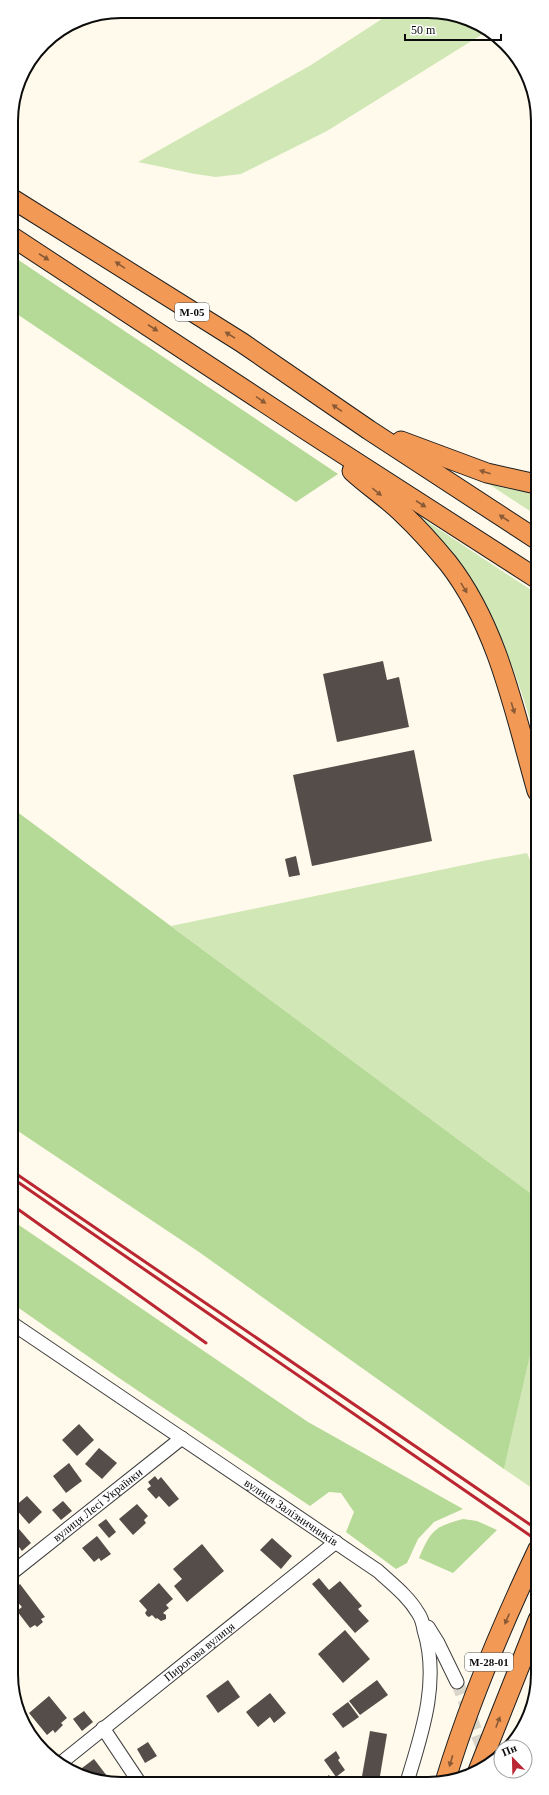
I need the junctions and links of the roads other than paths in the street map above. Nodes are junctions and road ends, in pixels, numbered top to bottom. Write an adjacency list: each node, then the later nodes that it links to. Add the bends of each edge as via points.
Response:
1 (18, 202): 4 (highway, М-05, one-way to 1, via 241,342)
2 (18, 241): 3 (highway, one-way to 3)
3 (306, 430): 7 (highway, one-way to 7); 8 (highway, one-way to 8, via 402,513 449,564 474,603 489,635)
4 (369, 430): 5 (highway, one-way to 4, via 487,473); 6 (highway, М-05, one-way to 4)
5 (531, 483)
6 (531, 536)
7 (531, 575)
8 (531, 770)
9 (18, 1331): 10 (street, вулиця Залізничників)
10 (182, 1438): 11 (street, вулиця Залізничників); 13 (street, вулиця Лесі Українки)
11 (336, 1542): 14 (street, вулиця Залізничників, via 378,1571 407,1597); 17 (street, Пирогова вулиця)
12 (531, 1564): 20 (highway, М-28-01, one-way to 20, via 477,1690)
13 (18, 1568)
14 (419, 1614): 16 (street, via 438,1643); 22 (street, вулиця Залізничників, via 428,1643 429,1699)
15 (531, 1638): 19 (highway, М-28-01, one-way to 15)
16 (457, 1682)
17 (103, 1728): 18 (street, Пирогова вулиця); 21 (street)
18 (64, 1760)
19 (482, 1762)
20 (446, 1775)
21 (136, 1777)
22 (408, 1777)

